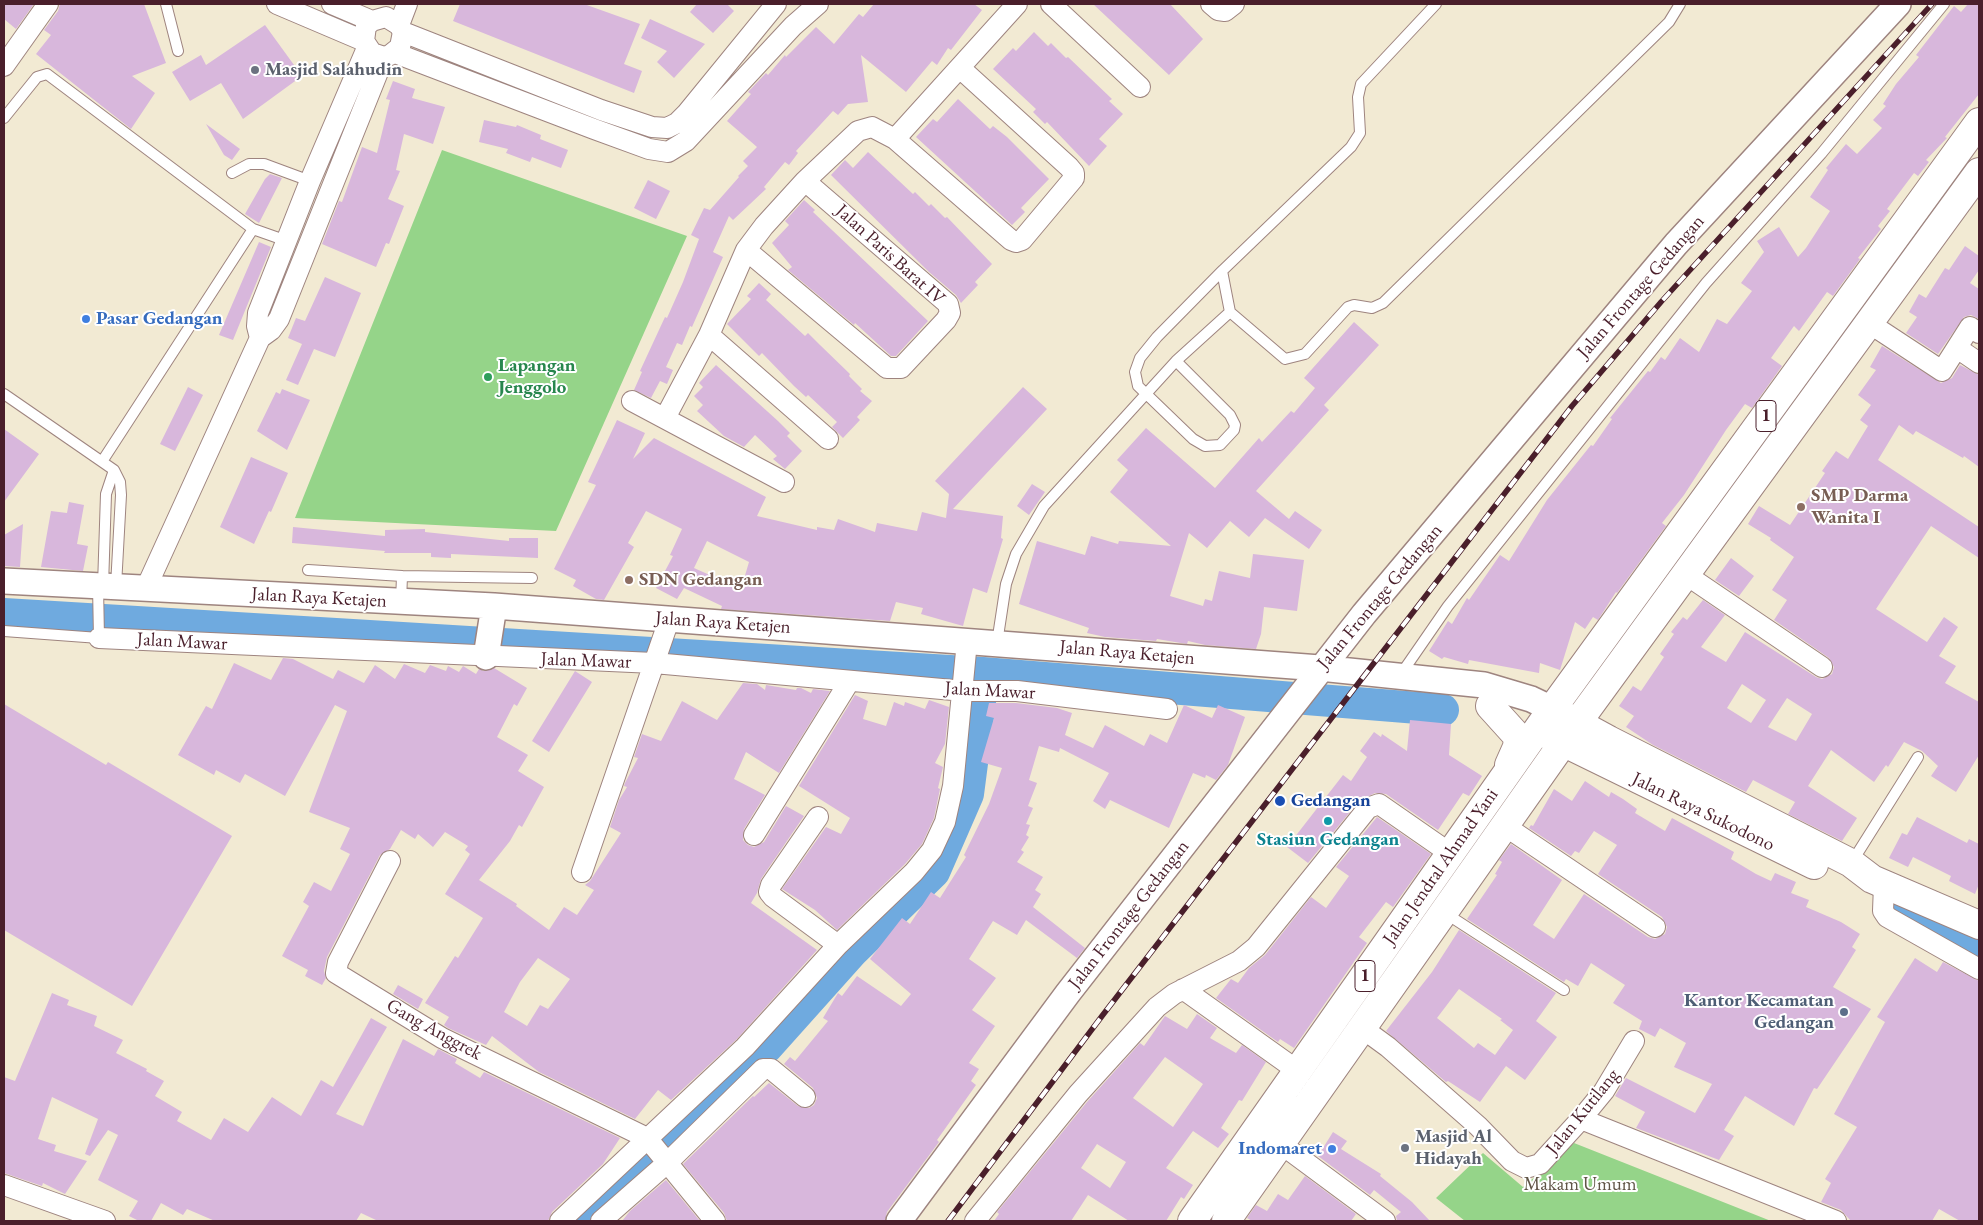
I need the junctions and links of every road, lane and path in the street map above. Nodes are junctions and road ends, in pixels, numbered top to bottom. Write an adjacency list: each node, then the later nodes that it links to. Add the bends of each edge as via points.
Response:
1 (48, 4): 20 (street)
2 (166, 4): 19 (lane)
3 (277, 4): 18 (street)
4 (332, 4): 16 (street)
5 (407, 4): 17 (street)
6 (776, 4): 23 (street, via 687,114 674,125 652,127)
7 (818, 4): 26 (street, via 672,151 649,149)
8 (1018, 4): 21 (street)
9 (1051, 4): 22 (street)
10 (1211, 4): 11 (street, via 1225,11)
11 (1234, 4)
12 (1436, 4): 37 (lane, via 1361,84 1358,97 1360,133 1351,147)
13 (1680, 4): 38 (lane, via 1669,22 1383,303 1372,308 1348,307 1305,354 1285,359)
14 (1898, 4): 75 (street, Jalan Frontage Gedangan, via 1676,244)
15 (1944, 4): 71 (lane, via 1821,154 1706,283 1448,606)
16 (378, 14): 17 (street); 18 (street, via 364,34)
17 (401, 28): 18 (street, via 400,47); 23 (street)
18 (378, 50): 26 (street); 28 (street); 29 (street)
19 (178, 51)
20 (4, 66)
21 (960, 68): 27 (street); 27 (street, via 1074,173 1074,178 1022,240 1011,240)
22 (1140, 87)
23 (601, 110): 26 (street)
24 (4, 118): 34 (lane, via 38,77 47,74)
25 (1979, 122): 78 (main road, 1)
26 (594, 129)
27 (896, 139): 33 (street, via 872,127 858,131)
28 (319, 160): 29 (street); 32 (street)
29 (338, 170): 42 (street, via 279,320)
30 (1979, 172): 39 (main road, 1)
31 (232, 173): 32 (lane, via 249,164 264,164)
32 (310, 181): 35 (street)
33 (805, 181): 36 (street); 36 (street, Jalan Paris Barat IV, via 948,304 950,313 946,320 901,368 887,368)
34 (253, 229): 35 (lane); 51 (lane)
35 (286, 240): 42 (street, via 257,317)
36 (746, 250): 41 (street)
37 (1222, 271): 38 (lane); 47 (lane, via 1140,358 1135,372 1138,386)
38 (1230, 312): 44 (lane)
39 (1869, 323): 43 (street, via 1942,371); 55 (main road, 1)
40 (1979, 334): 43 (street, via 1970,327)
41 (709, 335): 49 (street); 50 (street)
42 (260, 338): 59 (street)
43 (1957, 348): 45 (street)
44 (1176, 361): 47 (lane); 47 (lane, via 1230,415 1234,430 1220,445 1205,446 1193,439)
45 (1979, 363)
46 (4, 394): 51 (lane)
47 (1146, 394): 66 (lane, via 1039,514 1016,554 1006,584)
48 (632, 401): 49 (street)
49 (665, 418): 53 (street)
50 (828, 439)
51 (102, 460): 52 (lane)
52 (114, 470): 60 (lane, via 106,494); 60 (lane, via 120,482 121,495)
53 (784, 482)
54 (308, 570): 56 (lane)
55 (1685, 574): 70 (street); 79 (main road, 1)
56 (402, 576): 57 (lane); 61 (lane)
57 (532, 578)
58 (4, 581): 60 (street, Jalan Raya Ketajen)
59 (146, 588): 60 (street, Jalan Raya Ketajen); 61 (street, Jalan Raya Ketajen)
60 (104, 590): 65 (lane)
61 (401, 603): 62 (street, Jalan Raya Ketajen)
62 (493, 610): 63 (street, Jalan Raya Ketajen); 68 (street)
63 (668, 623): 67 (street, Jalan Raya Ketajen); 69 (street)
64 (4, 631): 65 (lane, Jalan Mawar)
65 (99, 634): 68 (street, Jalan Mawar)
66 (997, 643): 67 (street, Jalan Raya Ketajen); 75 (street, Jalan Raya Ketajen)
67 (967, 646): 74 (street)
68 (487, 653): 69 (street, Jalan Mawar)
69 (656, 659): 73 (street, Jalan Mawar); 87 (street)
70 (1822, 667)
71 (1398, 677): 72 (street, Jalan Raya Ketajen); 75 (street, Jalan Raya Ketajen)
72 (1442, 679): 76 (street, Jalan Raya Ketajen); 78 (street, Jalan Raya Ketajen, via 1484,685 1530,699)
73 (849, 682): 74 (street, Jalan Mawar); 84 (street)
74 (964, 684): 77 (street, Jalan Mawar); 92 (street, via 953,786 945,822 932,850 914,872)
75 (1306, 686): 108 (street, Jalan Frontage Gedangan, via 1068,993)
76 (1490, 706): 78 (street, Jalan Raya Ketajen); 81 (main road, via 1518,737 1517,747)
77 (1167, 709)
78 (1545, 720): 79 (main road, Jalan Raya Sukodono); 81 (main road, Jalan Jendral Ahmad Yani / 1)
79 (1570, 733): 83 (main road, Jalan Jendral Ahmad Yani / 1); 88 (main road, Jalan Raya Sukodono, via 1842,879)
80 (1918, 757): 88 (lane)
81 (1501, 782): 85 (main road, Jalan Jendral Ahmad Yani / 1)
82 (818, 817): 92 (street, via 769,892)
83 (1505, 826): 89 (main road, Jalan Jendral Ahmad Yani / 1); 91 (street)
84 (754, 834)
85 (1451, 854): 94 (street, via 1379,804 1368,808 1256,947 1239,961); 98 (main road, Jalan Jendral Ahmad Yani / 1)
86 (390, 861): 102 (street, Gang Anggrek, via 338,962 336,973 442,1038)
87 (582, 872)
88 (1869, 876): 90 (main road, Jalan Raya Sukodono); 93 (street, via 1887,917)
89 (1444, 912): 95 (lane); 96 (main road, Jalan Jendral Ahmad Yani / 1)
90 (1979, 925)
91 (1655, 928)
92 (838, 946): 102 (street)
93 (1979, 969)
94 (1183, 989): 98 (street); 109 (street, via 1157,1007 1078,1094)
95 (1564, 990)
96 (1362, 1028): 100 (street, Jalan Kutilang, via 1471,1119 1512,1160 1526,1168 1540,1164); 101 (main road, Jalan Jendral Ahmad Yani / 1)
97 (1634, 1041): 100 (street, Jalan Kutilang, via 1604,1091)
98 (1298, 1071): 110 (main road, Jalan Jendral Ahmad Yani / 1)
99 (805, 1097): 102 (street, via 771,1069 763,1069)
100 (1581, 1119): 113 (street)
101 (1281, 1144): 111 (main road, Jalan Jendral Ahmad Yani / 1); 112 (street)
102 (656, 1150): 105 (street); 106 (street); 107 (street)
103 (4, 1184): 104 (street)
104 (105, 1221)
105 (560, 1221)
106 (600, 1221)
107 (714, 1221)
108 (899, 1221)
109 (975, 1221)
110 (1192, 1221)
111 (1226, 1221)
112 (1385, 1221)
113 (1836, 1221)

